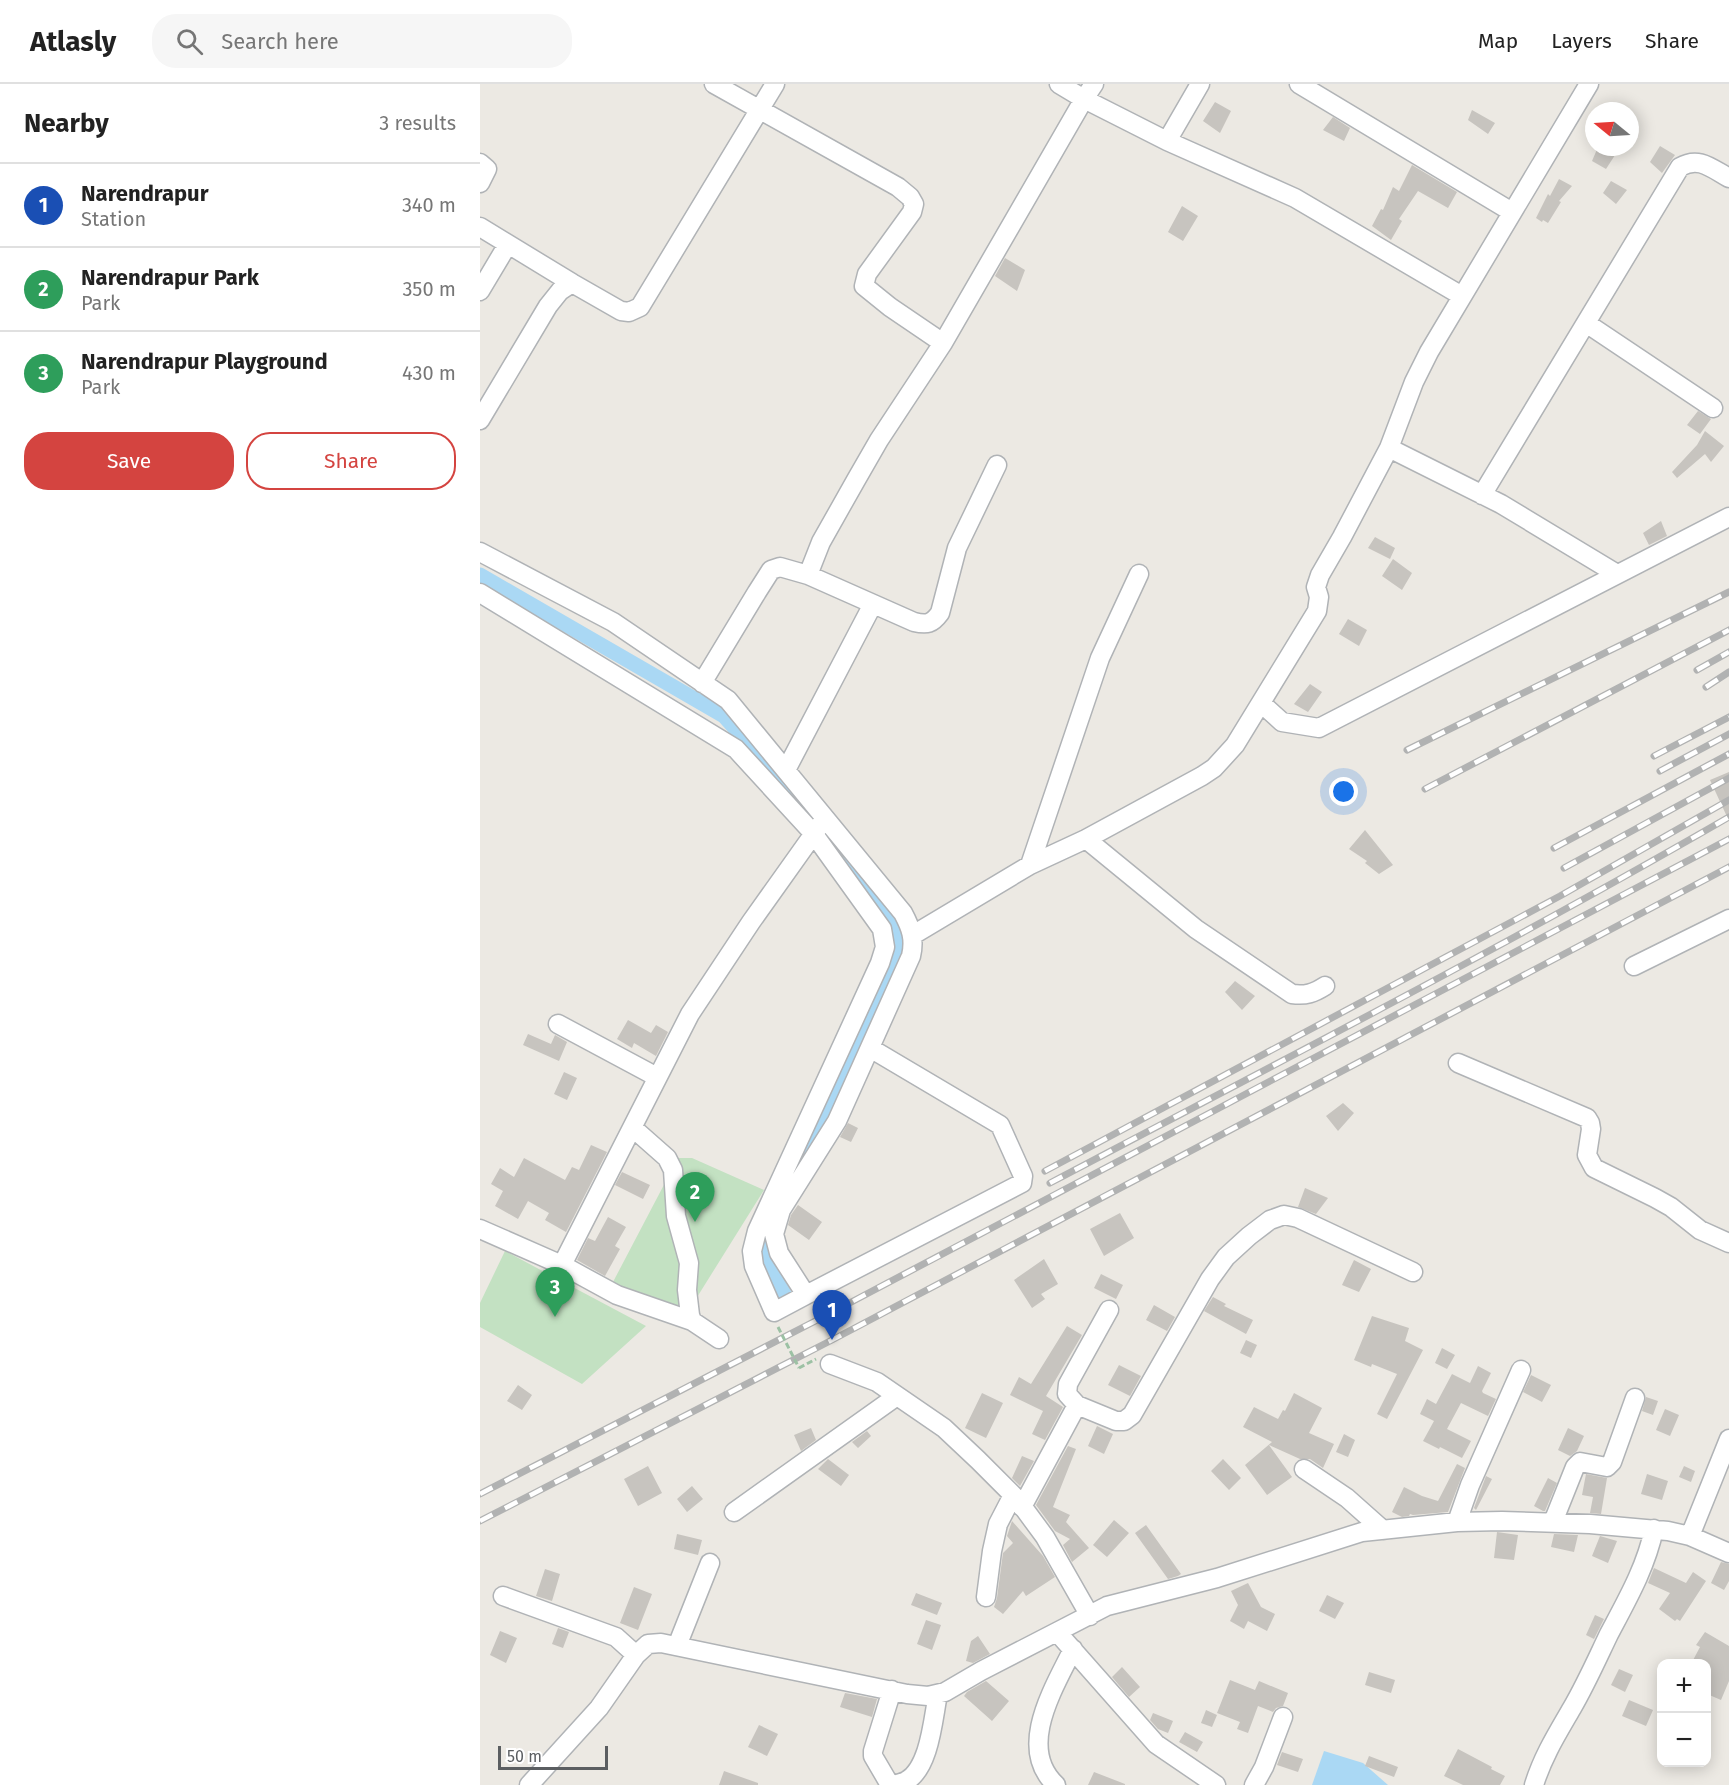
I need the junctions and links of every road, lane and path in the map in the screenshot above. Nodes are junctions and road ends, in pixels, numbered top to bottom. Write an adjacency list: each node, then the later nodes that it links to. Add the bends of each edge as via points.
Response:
1 (714, 84): 8 (street)
2 (775, 84): 8 (street)
3 (1059, 84): 7 (street)
4 (1200, 84): 9 (street)
5 (1299, 84): 13 (street)
6 (1590, 84): 13 (street)
7 (1089, 92): 9 (street); 20 (street)
8 (759, 108): 16 (street, via 639,307 621,311); 20 (street, via 910,197 914,204 912,212 867,273 864,286)
9 (1167, 141): 18 (street, via 1295,198)
10 (480, 163): 12 (street, via 487,169)
11 (1729, 178): 19 (street, via 1697,161 1680,167)
12 (480, 183)
13 (1512, 212): 18 (street)
14 (480, 228): 15 (street)
15 (508, 244): 16 (street); 17 (street)
16 (572, 283): 22 (street, via 548,306)
17 (480, 291)
18 (1462, 296): 23 (street, via 1414,382)
19 (1586, 323): 21 (street); 25 (street)
20 (944, 343): 30 (street, via 879,440 821,542)
21 (1713, 408)
22 (480, 420)
23 (1389, 448): 25 (street); 34 (street, via 1320,575 1317,610)
24 (997, 465): 32 (street, via 957,548 940,613 934,621 914,622)
25 (1482, 495): 29 (street)
26 (1729, 517): 29 (street)
27 (480, 552): 33 (street, via 612,622)
28 (1139, 574): 39 (street, via 1100,658)
29 (1617, 574): 34 (street, via 1319,728 1282,722)
30 (808, 575): 32 (street); 33 (street, via 780,567 771,570)
31 (480, 593): 37 (street, via 736,749)
32 (873, 604): 35 (street)
33 (702, 683): 35 (street, via 728,700)
34 (1261, 703): 38 (street, via 1235,745 1214,768)
35 (786, 770): 36 (street)
36 (826, 819): 37 (street); 41 (street, via 903,913)
37 (813, 833): 47 (street, via 690,1014); 53 (street, via 873,914 882,929 885,947 757,1231 752,1251 754,1266 774,1312)
38 (1086, 839): 39 (street); 43 (street, via 1196,929 1292,994 1302,996)
39 (1030, 865): 41 (street)
40 (1729, 919): 42 (street)
41 (913, 935): 45 (street, via 911,956)
42 (1634, 966)
43 (1325, 986)
44 (558, 1024): 47 (street)
45 (870, 1048): 53 (street, via 837,1121 780,1210 774,1234 779,1252); 53 (street, via 1000,1125 1023,1176 1022,1183)
46 (1458, 1063): 50 (street, via 1587,1118 1591,1129 1587,1155 1594,1168 1655,1198 1700,1230)
47 (657, 1077): 48 (street)
48 (633, 1128): 51 (street); 55 (street, via 663,1154 673,1170 676,1216 689,1263 687,1290)
49 (480, 1229): 51 (street)
50 (1729, 1243)
51 (562, 1265): 55 (street, via 617,1295)
52 (1413, 1272): 62 (street, via 1298,1218 1284,1215 1270,1220 1226,1257 1210,1279 1132,1415 1116,1421)
53 (806, 1295)
54 (1109, 1310): 62 (street, via 1068,1384 1068,1394)
55 (692, 1321): 57 (street)
56 (777, 1327): 58 (path, bridge, via 799,1368)
57 (719, 1339)
58 (826, 1361): 60 (street, via 877,1382)
59 (1521, 1370): 67 (street)
60 (897, 1396): 65 (street, via 944,1428); 66 (street)
61 (1635, 1398): 68 (street, via 1612,1462 1607,1467 1580,1462 1575,1467)
62 (1077, 1405): 65 (street)
63 (1729, 1439): 71 (street)
64 (1304, 1469): 70 (street, via 1347,1498)
65 (1018, 1501): 75 (street, via 998,1524); 76 (street, via 1045,1537)
66 (735, 1512)
67 (1457, 1522): 68 (street); 70 (street)
68 (1553, 1522): 69 (street)
69 (1654, 1529): 71 (street); 89 (street, via 1641,1572 1547,1749)
70 (1383, 1530): 76 (street, via 1352,1535 1216,1578 1107,1606)
71 (1690, 1536): 72 (street)
72 (1729, 1553)
73 (710, 1563): 78 (street)
74 (503, 1596): 80 (street, via 616,1638)
75 (986, 1597)
76 (1090, 1616): 77 (street)
77 (1057, 1632): 79 (street); 82 (street)
78 (677, 1646): 80 (street, via 648,1644); 81 (street)
79 (1072, 1650): 86 (street, via 1039,1726 1040,1762); 87 (street, via 1156,1744)
80 (636, 1655): 84 (street, via 599,1708)
81 (892, 1690): 82 (street); 85 (street, via 873,1752)
82 (938, 1694): 85 (street, via 926,1754 919,1769 907,1780)
83 (1282, 1717): 88 (street)
84 (529, 1785)
85 (891, 1785)
86 (1056, 1785)
87 (1216, 1785)
88 (1254, 1785)
89 (1534, 1785)

